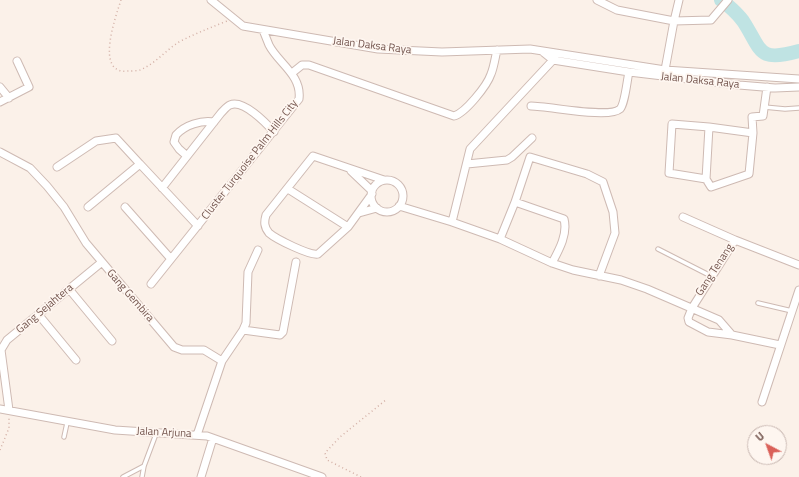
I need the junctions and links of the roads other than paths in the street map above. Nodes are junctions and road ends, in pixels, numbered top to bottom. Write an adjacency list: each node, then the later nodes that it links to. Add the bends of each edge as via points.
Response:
1 (211, 0): 6 (street, Jalan Daksa Raya, via 243,26)
2 (597, 0): 5 (street, via 617,10)
3 (679, 0): 5 (street)
4 (728, 0): 5 (street, via 711,20)
5 (674, 21): 10 (street)
6 (264, 30): 7 (street, Jalan Daksa Raya, via 378,49 442,52); 12 (street, Cluster Turquoise Palm Hills City, via 269,45)
7 (497, 50): 8 (street, Jalan Daksa Raya, via 530,49); 12 (street, via 488,82 465,110 454,116 309,65 302,65)
8 (554, 57): 10 (street, Jalan Daksa Raya); 11 (street, Jalan Daksa Raya); 30 (street, via 470,150)
9 (17, 61): 17 (street, via 28,87)
10 (665, 70): 13 (street, Jalan Daksa Raya)
11 (629, 72): 15 (street, Jalan Daksa Raya); 19 (street, via 622,106 616,111 591,112)
12 (292, 73): 24 (street, Cluster Turquoise Palm Hills City, via 298,86 299,99)
13 (799, 79)
14 (0, 87): 17 (street)
15 (767, 87): 16 (street, Jalan Daksa Raya); 20 (street)
16 (799, 87)
17 (9, 98): 18 (street)
18 (0, 102)
19 (531, 106)
20 (764, 107): 21 (lane); 25 (street, via 763,116 752,117)
21 (799, 108)
22 (214, 122): 24 (street, via 230,105 235,104 249,109); 28 (street); 28 (street, via 193,124 176,136 176,146)
23 (709, 127): 25 (street); 33 (street); 33 (street, via 672,124 668,173)
24 (274, 132): 46 (street, Cluster Turquoise Palm Hills City)
25 (753, 133): 33 (street, via 749,174 711,187)
26 (532, 138): 30 (street, via 507,160)
27 (0, 152): 53 (street, Gang Gembira, via 30,168 64,207 86,243)
28 (187, 156): 35 (street)
29 (140, 164): 31 (street, via 116,138 96,141); 35 (street); 40 (street)
30 (467, 164): 45 (street)
31 (57, 167)
32 (348, 168): 34 (street); 36 (street, via 313,156); 37 (street)
33 (706, 179)
34 (384, 180): 37 (street, via 375,186); 39 (street, via 394,182 401,188 403,197)
35 (162, 188): 46 (street)
36 (288, 189): 47 (street); 47 (street, via 266,215 264,221 270,233 314,255)
37 (372, 192): 42 (street, via 372,199); 43 (street)
38 (515, 202): 48 (street); 55 (street, via 564,219 565,232); 57 (street, via 532,157 603,182 613,212 615,233)
39 (399, 206): 42 (street, via 391,211); 45 (street)
40 (88, 207)
41 (125, 207): 52 (street)
42 (377, 208): 43 (street)
43 (359, 213): 47 (street)
44 (682, 217): 49 (street)
45 (452, 222): 48 (street)
46 (198, 226): 52 (street, Cluster Turquoise Palm Hills City)
47 (348, 227)
48 (500, 239): 55 (street)
49 (735, 240): 56 (street, Gang Tenang); 58 (street, Gang Tenang)
50 (658, 249): 58 (lane)
51 (258, 250): 66 (street, via 248,272 246,323)
52 (171, 259): 59 (street, Cluster Turquoise Palm Hills City)
53 (102, 262): 60 (street, Gang Sejahtera); 71 (street, Gang Gembira, via 174,347 182,350 204,350)
54 (296, 262): 66 (street, via 283,332 280,335)
55 (552, 263): 57 (street)
56 (799, 265)
57 (599, 276): 63 (street, via 621,280)
58 (711, 276): 63 (street, Gang Tenang)
59 (151, 284)
60 (69, 289): 65 (street, Gang Sejahtera); 68 (street)
61 (799, 290): 64 (street)
62 (758, 303): 64 (lane)
63 (692, 308): 67 (street, via 719,320); 67 (street, Gang Tenang, via 689,322 708,332)
64 (792, 311): 69 (street)
65 (38, 314): 70 (street); 74 (street, Gang Sejahtera, via 7,340 1,350)
66 (243, 330): 71 (street)
67 (732, 335): 69 (street)
68 (112, 341)
69 (780, 345): 72 (street)
70 (76, 360)
71 (222, 361): 77 (street)
72 (762, 402)
73 (0, 409): 74 (street, Jalan Arjuna)
74 (9, 410): 75 (street, Jalan Arjuna)
75 (67, 423): 76 (street, Jalan Arjuna); 78 (lane)
76 (156, 434): 77 (street, Jalan Arjuna); 80 (lane)
77 (197, 435): 79 (street, Jalan Arjuna)
78 (64, 437)
79 (213, 438): 81 (street, Jalan Arjuna); 84 (street)
80 (144, 466): 82 (lane); 83 (lane)
81 (310, 475): 85 (street, Jalan Arjuna)
82 (123, 477)
83 (142, 477)
84 (201, 477)
85 (322, 477)

